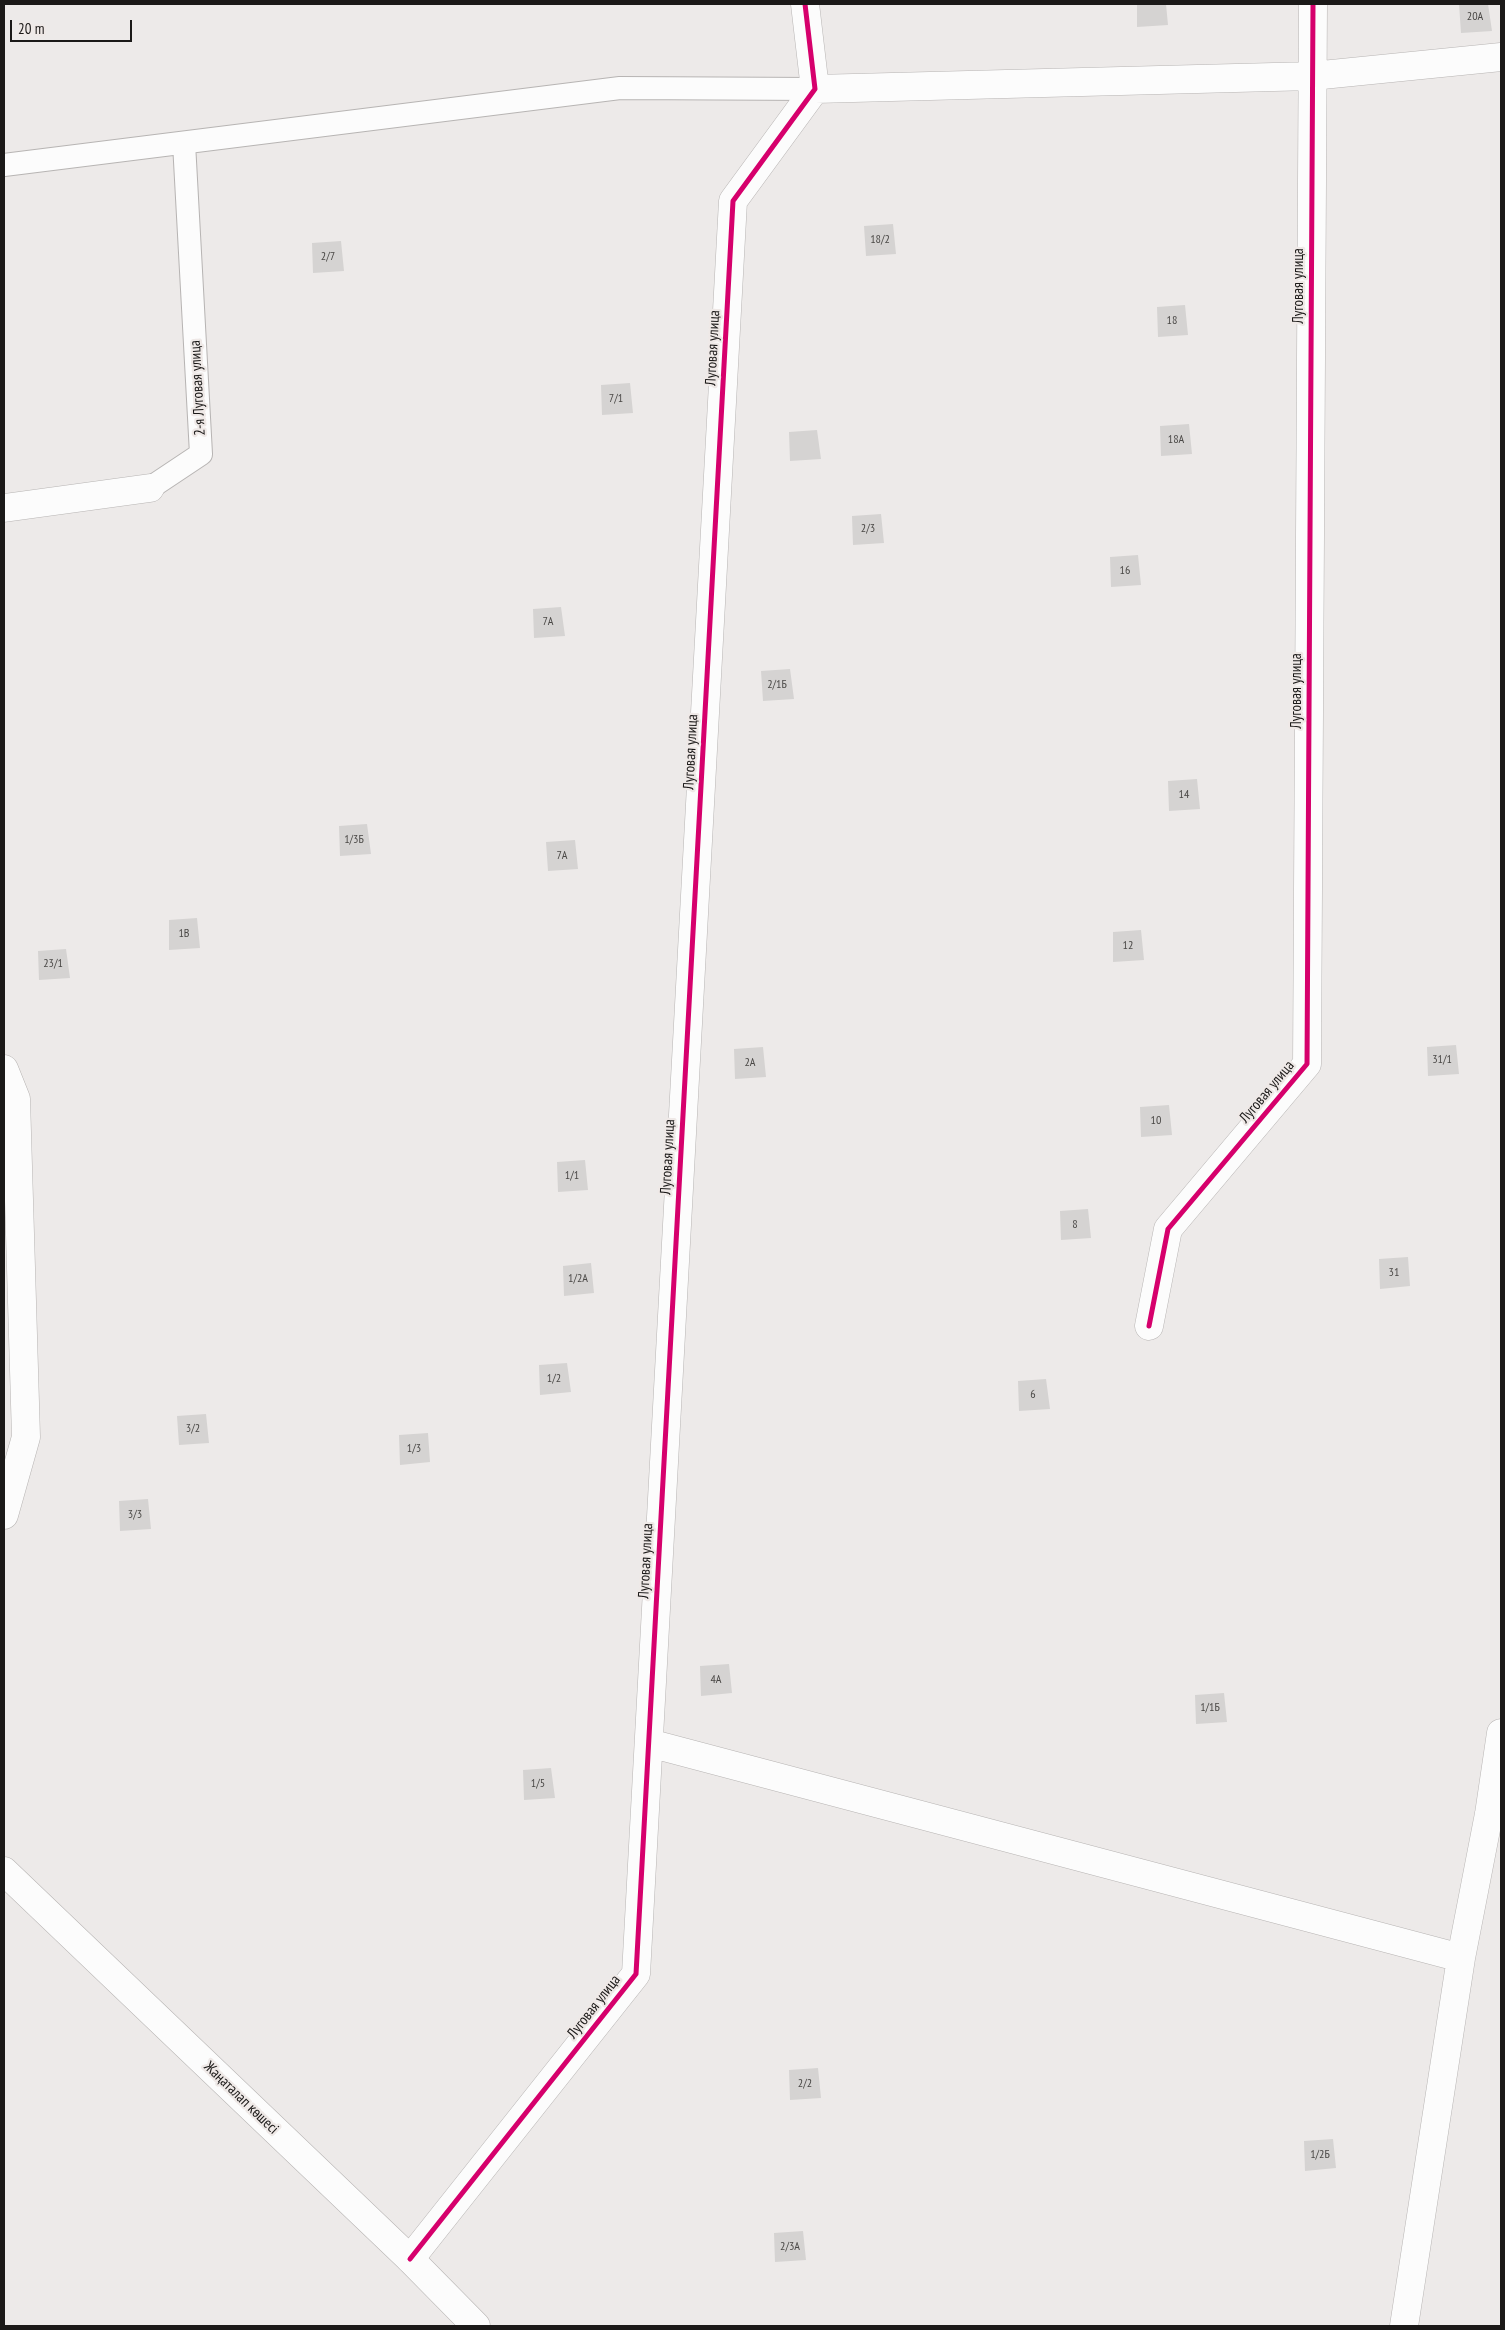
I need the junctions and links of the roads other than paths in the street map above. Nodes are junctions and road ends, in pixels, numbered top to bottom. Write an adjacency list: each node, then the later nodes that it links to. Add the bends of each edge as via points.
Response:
1 (805, 4): 5 (street)
2 (1313, 4): 4 (street, Луговая улица)
3 (1501, 57): 4 (street)
4 (1312, 76): 5 (street); 11 (street, Луговая улица, via 1307,1064 1168,1229)
5 (815, 89): 6 (lane, via 620,88); 14 (street, Луговая улица, via 733,201)
6 (184, 143): 7 (lane); 8 (lane, 2-я Луговая улица, via 202,454)
7 (4, 165)
8 (150, 488): 9 (street, 2-я Луговая улица)
9 (4, 508)
10 (4, 1069): 12 (street, via 16,1099 26,1437)
11 (1149, 1326)
12 (4, 1515)
13 (1501, 1732): 16 (street)
14 (649, 1743): 16 (street); 17 (street, Луговая улица, via 636,1974)
15 (4, 1872): 17 (street, Жаңаталап көшесі)
16 (1461, 1958): 19 (street)
17 (410, 2259): 18 (street, Жаңаталап көшесі)
18 (476, 2326)
19 (1404, 2326)

